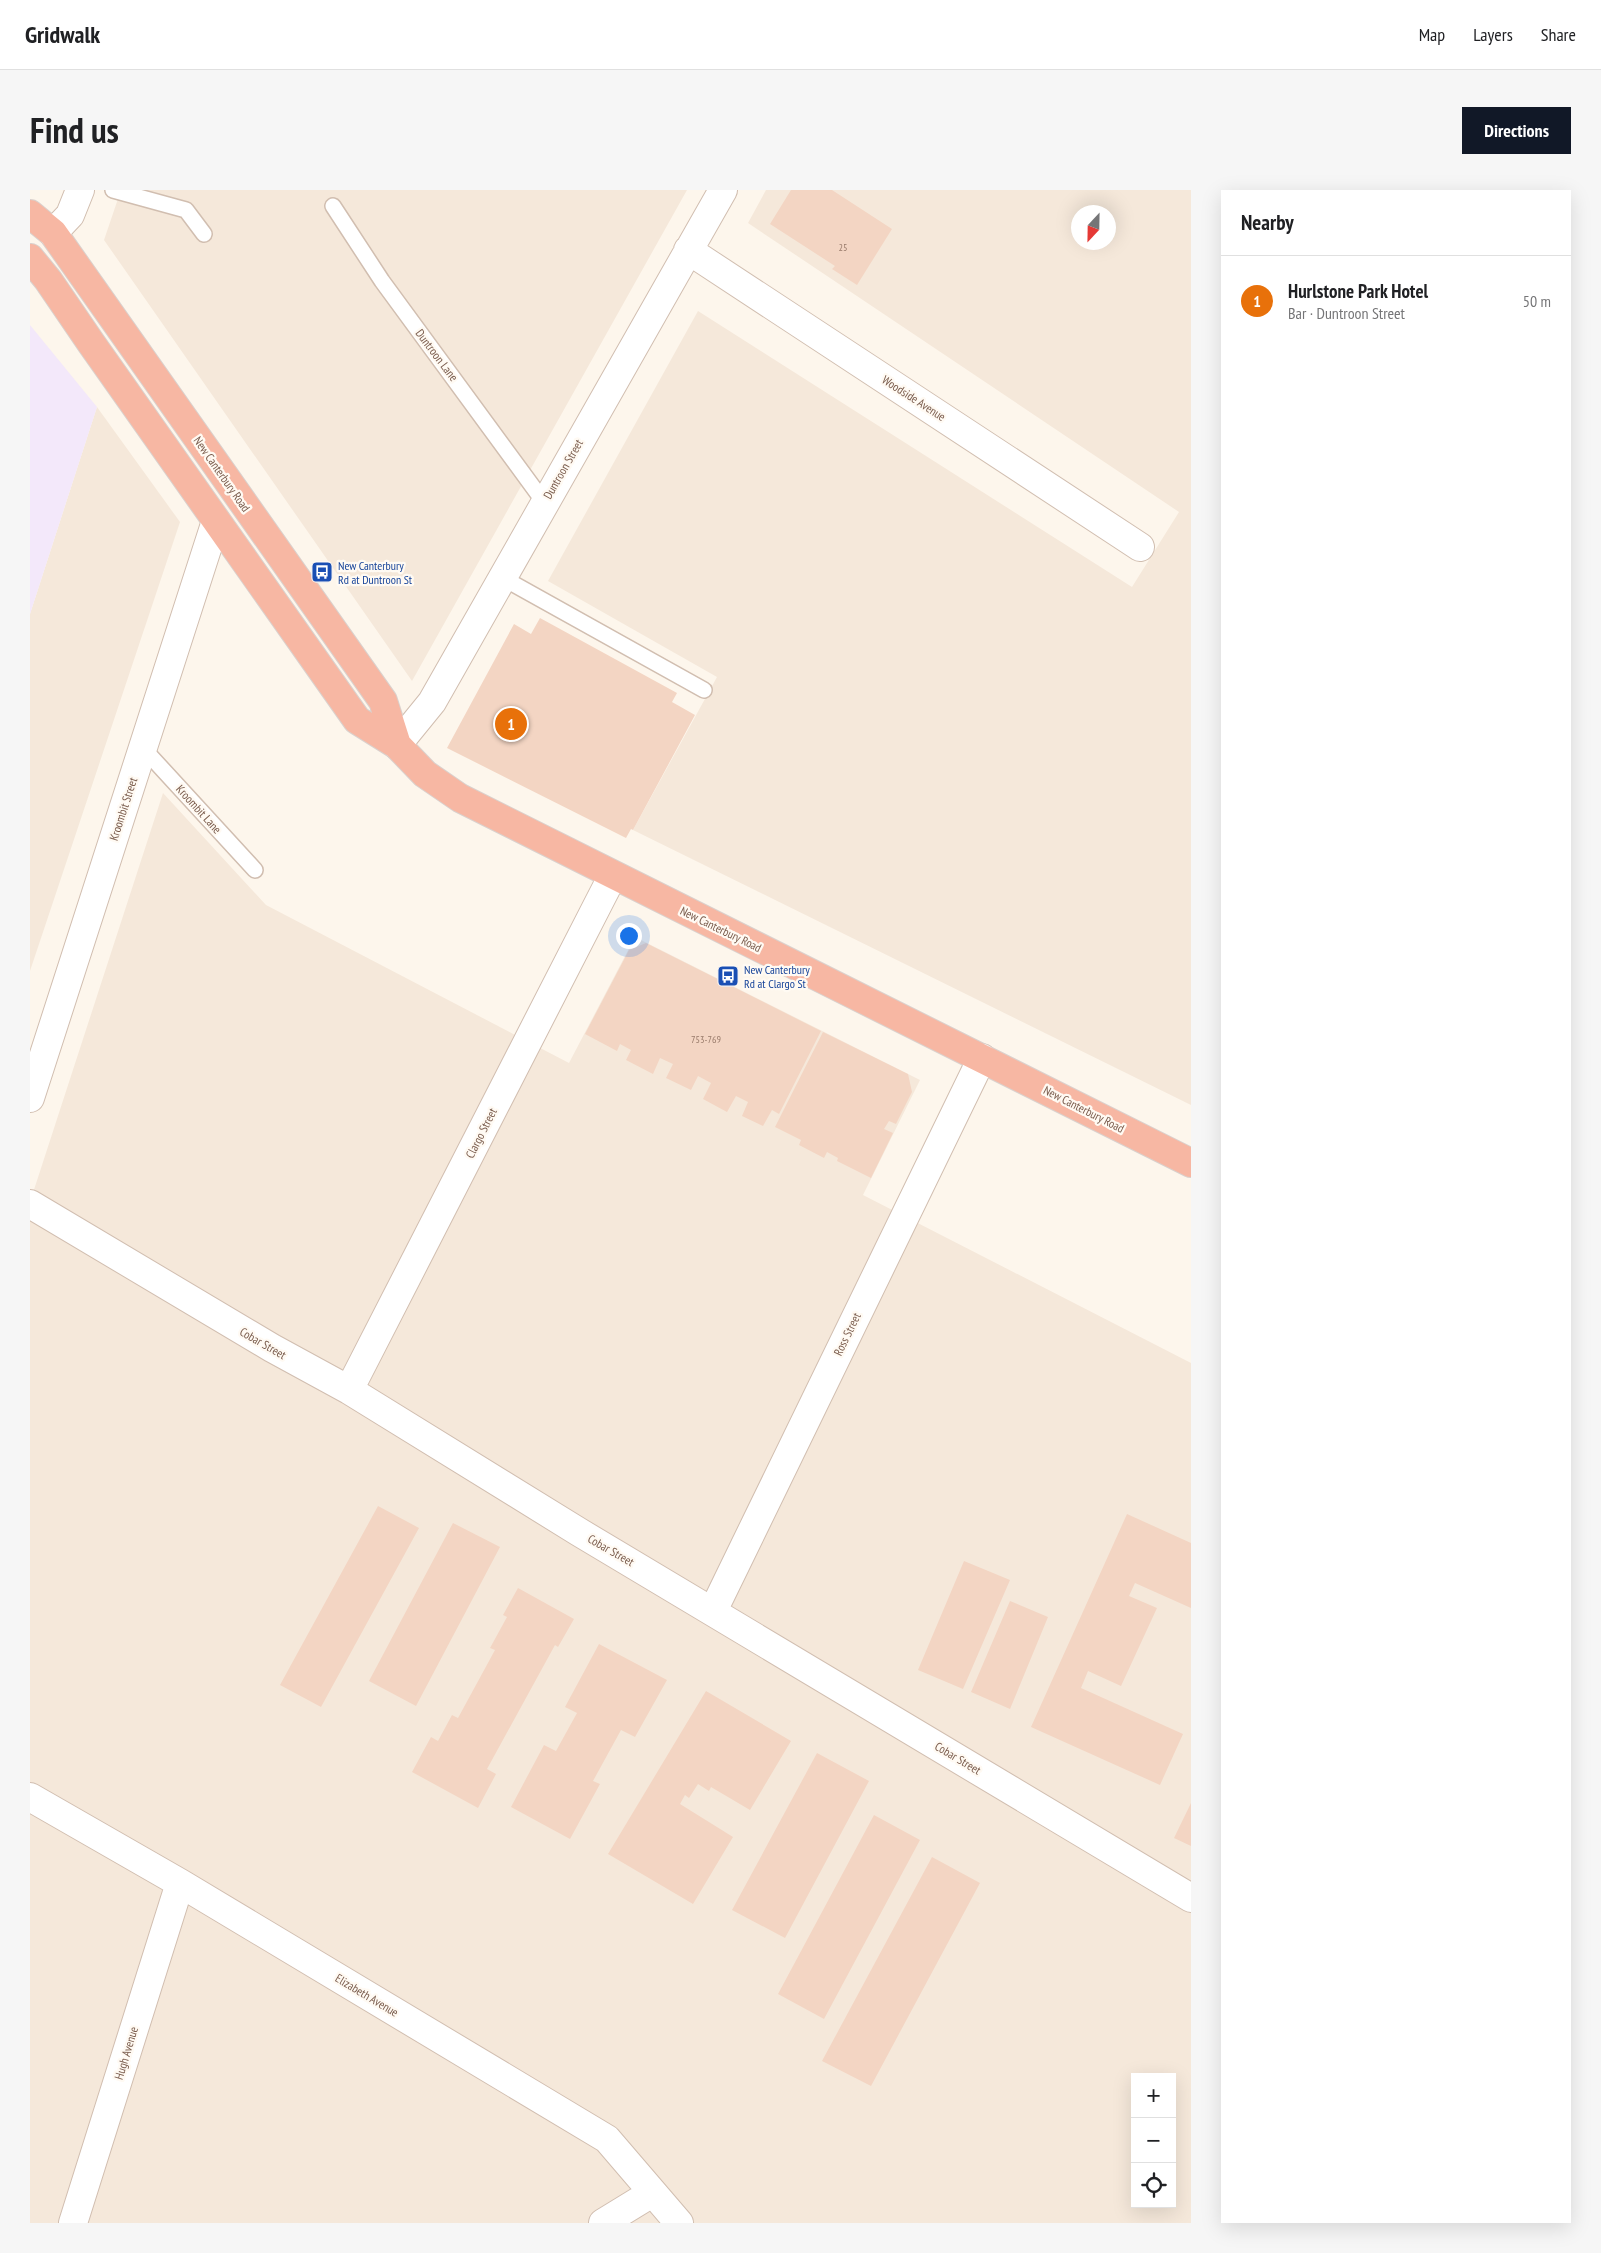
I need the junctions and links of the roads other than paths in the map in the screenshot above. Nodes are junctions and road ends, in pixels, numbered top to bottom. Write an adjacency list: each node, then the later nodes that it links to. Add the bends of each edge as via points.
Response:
1 (80, 190): 6 (street, via 70,215)
2 (113, 190): 7 (lane, via 186,210)
3 (723, 190): 8 (street, Duntroon Street)
4 (332, 206): 10 (lane, Duntroon Lane, via 382,281)
5 (30, 214): 6 (highway, New Canterbury Road)
6 (53, 234): 15 (highway, New Canterbury Road, via 383,701)
7 (204, 234)
8 (688, 250): 10 (street, Duntroon Street); 12 (street, Woodside Avenue)
9 (30, 258): 11 (highway, New Canterbury Road)
10 (544, 502): 13 (street, Duntroon Street)
11 (216, 521): 15 (highway, New Canterbury Road, via 357,720); 16 (street, Kroombit Street)
12 (1140, 547)
13 (501, 577): 14 (lane); 15 (street, Duntroon Street, via 429,707)
14 (704, 690)
15 (397, 744): 18 (highway, New Canterbury Road, via 425,774 460,798)
16 (143, 748): 17 (lane, Kroombit Lane); 20 (street, Kroombit Street)
17 (255, 870)
18 (613, 875): 19 (highway, New Canterbury Road); 23 (street, Clargo Street)
19 (982, 1058): 21 (highway, New Canterbury Road); 24 (street, Ross Street)
20 (30, 1098)
21 (1191, 1163)
22 (30, 1204): 23 (street, Cobar Street, via 272,1348)
23 (349, 1390): 24 (street, Cobar Street)
24 (713, 1611): 27 (street, Cobar Street)
25 (30, 1797): 26 (street, Elizabeth Avenue)
26 (180, 1883): 28 (street, Elizabeth Avenue, via 606,2139); 29 (street, Hugh Avenue)
27 (1191, 1898)
28 (652, 2193): 30 (street); 31 (street, Elizabeth Avenue)
29 (73, 2223)
30 (603, 2223)
31 (679, 2223)

